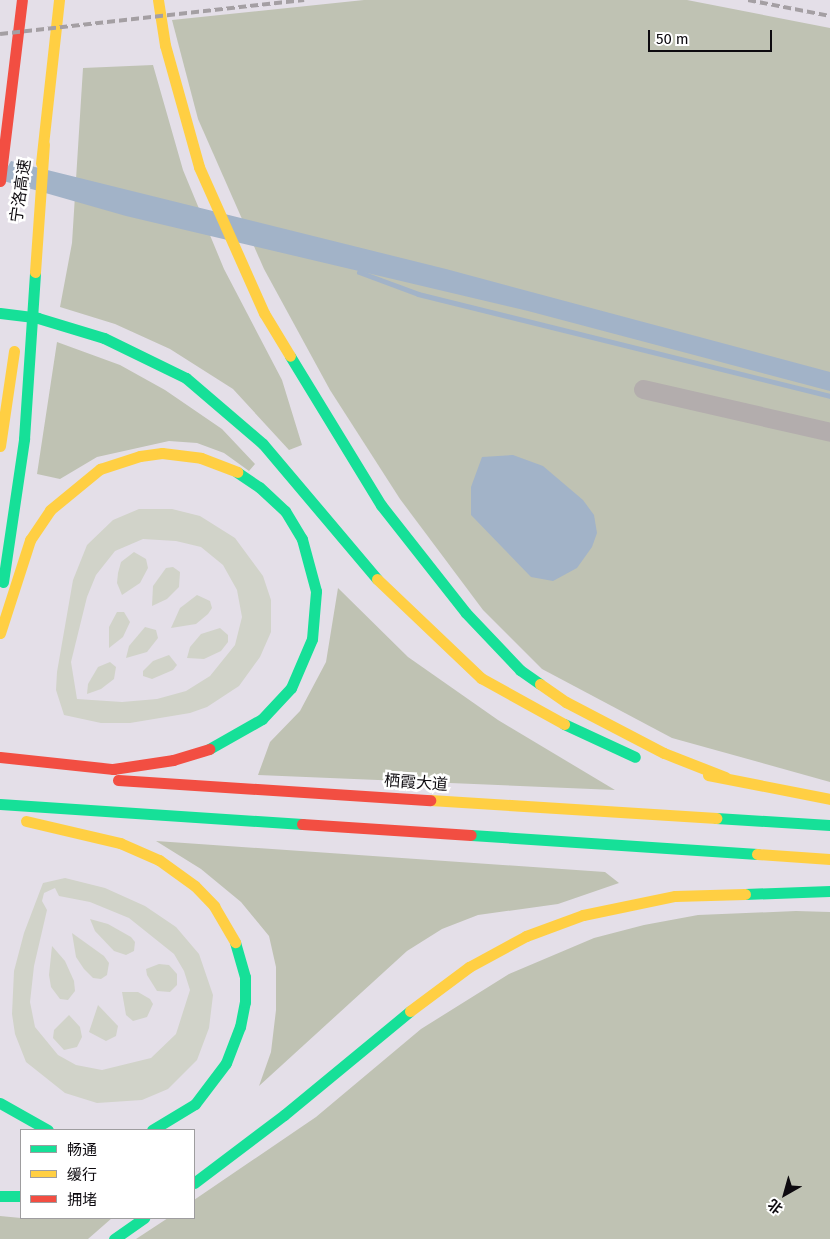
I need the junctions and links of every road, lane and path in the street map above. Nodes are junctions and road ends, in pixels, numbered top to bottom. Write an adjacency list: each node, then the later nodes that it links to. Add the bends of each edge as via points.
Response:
1 (22, 0): 5 (highway, 宁洛高速)
2 (59, 0): 4 (highway, 宁洛高速)
3 (158, 0): 14 (highway, via 164,45 203,176 264,313 381,505 466,613 520,670 566,702 625,733)
4 (44, 144): 9 (highway, 宁洛高速); 10 (highway, via 24,439)
5 (0, 181)
6 (0, 313): 14 (highway, via 38,318 104,338 186,378 263,444 362,563 413,618 481,678 579,733 656,763)
7 (643, 389): 8 (street)
8 (830, 432)
9 (0, 446)
10 (0, 600)
11 (0, 633): 12 (highway, via 30,540 50,510 67,493 100,470 148,455 182,454 201,458 233,470 259,487 285,511 302,539 316,591 312,639 291,688 262,719 218,746 173,760 113,769)
12 (0, 758)
13 (0, 769): 18 (highway, 栖霞大道, via 96,778)
14 (725, 777): 15 (highway)
15 (830, 799)
16 (0, 804): 19 (highway)
17 (11, 818): 24 (highway, via 84,832 138,849 195,886 230,929 245,977 240,1028 226,1064 213,1085 179,1116)
18 (830, 825)
19 (830, 859)
20 (830, 890): 22 (highway, via 675,896 583,915 526,936 469,967 432,994)
21 (0, 1103): 23 (highway)
22 (284, 1115): 25 (highway); 26 (highway)
23 (46, 1129)
24 (154, 1129)
25 (208, 1157)
26 (195, 1182)
27 (0, 1196): 28 (highway)
28 (20, 1196)
29 (143, 1219): 30 (highway)
30 (114, 1239)

